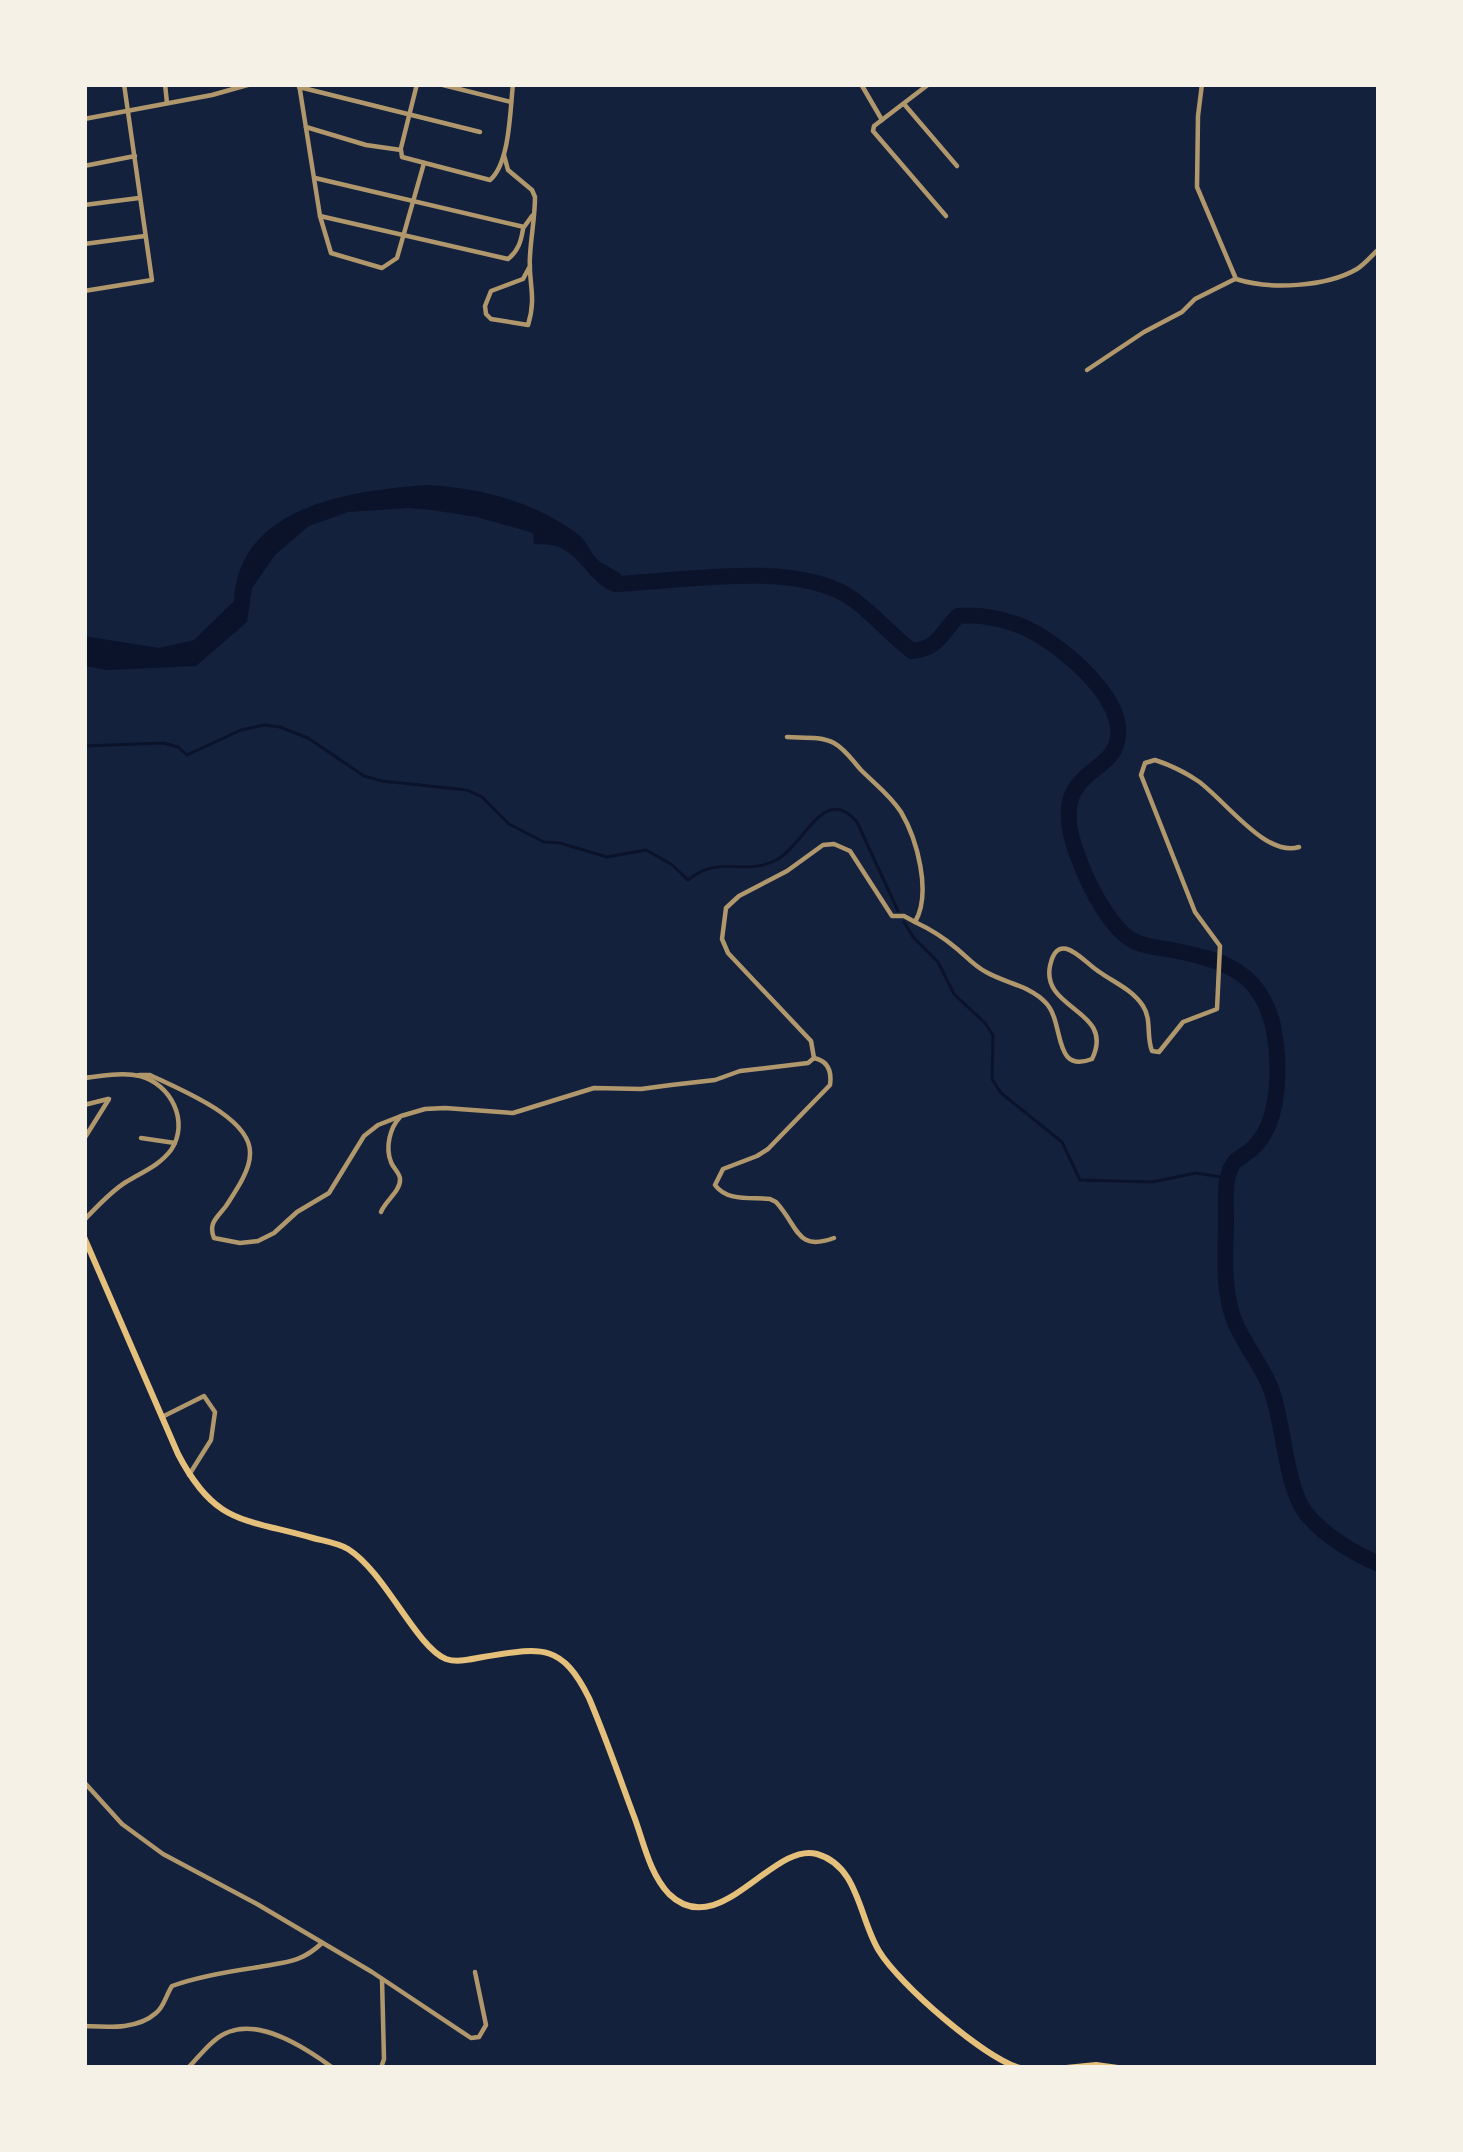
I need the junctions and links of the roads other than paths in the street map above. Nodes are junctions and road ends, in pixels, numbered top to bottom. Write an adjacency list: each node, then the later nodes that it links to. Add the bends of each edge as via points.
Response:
1 (124, 84): 16 (street)
2 (165, 84): 14 (street)
3 (210, 84): 12 (street)
4 (416, 84): 17 (street)
5 (439, 84): 13 (street)
6 (513, 84): 13 (street)
7 (861, 84): 19 (street)
8 (929, 84): 15 (street)
9 (1202, 84): 41 (street, via 1197,187)
10 (251, 85): 12 (street)
11 (299, 85): 17 (street); 20 (street)
12 (212, 95): 14 (street)
13 (511, 102): 23 (street)
14 (167, 103): 16 (street)
15 (904, 104): 19 (street); 27 (street)
16 (128, 110): 18 (street); 24 (street)
17 (409, 115): 21 (street); 22 (street)
18 (84, 119)
19 (882, 120): 34 (street, via 875,135)
20 (306, 128): 22 (street); 28 (street)
21 (480, 132)
22 (401, 150): 25 (street)
23 (504, 155): 25 (street, via 490,180); 32 (street, via 508,170 532,190)
24 (135, 156): 26 (street); 29 (street)
25 (424, 163): 30 (street)
26 (84, 166)
27 (957, 166)
28 (315, 178): 30 (street); 33 (street)
29 (140, 198): 31 (street); 36 (street)
30 (415, 201): 35 (street); 37 (street)
31 (84, 205)
32 (535, 214): 35 (street); 40 (street)
33 (320, 216): 37 (street); 37 (street, via 332,253 382,268 397,258)
34 (946, 216)
35 (524, 227): 37 (street, via 508,260)
36 (145, 236): 38 (street); 42 (street, via 152,280)
37 (405, 237)
38 (84, 244)
39 (1379, 250): 41 (street, via 1358,268 1288,286)
40 (530, 266): 40 (street, via 523,279 491,291 491,319 528,325)
41 (1236, 279): 43 (street)
42 (84, 292)
43 (1087, 370)
44 (787, 736): 46 (street, via 840,746 902,813 920,868)
45 (1300, 847): 46 (street, via 1279,848 1196,779 1155,760 1144,763 1141,776 1168,850 1220,946 1217,1009 1183,1022 1159,1052 1148,1043 1142,1006 1082,956 1064,948 1051,960 1054,991 1086,1016 1096,1037 1092,1059 1076,1062 1062,1052 1055,1015 1041,997 990,975)
46 (915, 922): 47 (street, via 887,912 850,851 834,844 726,908 728,952 811,1041)
47 (814, 1058): 51 (street, via 715,1080 594,1088 513,1113 445,1108); 58 (street, via 828,1066 830,1085 768,1149 723,1169 715,1185 728,1195 776,1202 808,1242)
48 (139, 1075): 49 (street); 51 (street, via 215,1108 246,1136 249,1164 211,1224 214,1238 224,1241 274,1233 329,1193 364,1136); 54 (street, via 173,1102)
49 (84, 1078)
50 (84, 1105): 53 (street, via 109,1099)
51 (401, 1116): 55 (street, via 389,1143 399,1187)
52 (141, 1138): 54 (street)
53 (84, 1139)
54 (175, 1143): 56 (street)
55 (381, 1212)
56 (84, 1220)
57 (84, 1237): 59 (main road)
58 (835, 1238)
59 (162, 1417): 60 (main road); 60 (street, via 205,1396 215,1412 211,1440)
60 (189, 1474): 70 (main road, via 213,1505 238,1520 347,1549 442,1658 532,1649 565,1660 590,1698 654,1871 673,1898 712,1905 794,1856 827,1858 848,1878 878,1950 905,1983)
61 (84, 1782): 62 (street, via 164,1854)
62 (322, 1943): 64 (street); 65 (street, via 293,1963 172,1986 162,2007 142,2021)
63 (475, 1972): 64 (street, via 486,2025 471,2038)
64 (382, 1979): 69 (street)
65 (84, 2026)
66 (1097, 2067): 71 (main road); 72 (main road)
67 (188, 2068): 68 (street, via 219,2036 255,2029)
68 (333, 2068)
69 (381, 2068)
70 (1020, 2068)
71 (1066, 2068)
72 (1118, 2068)

